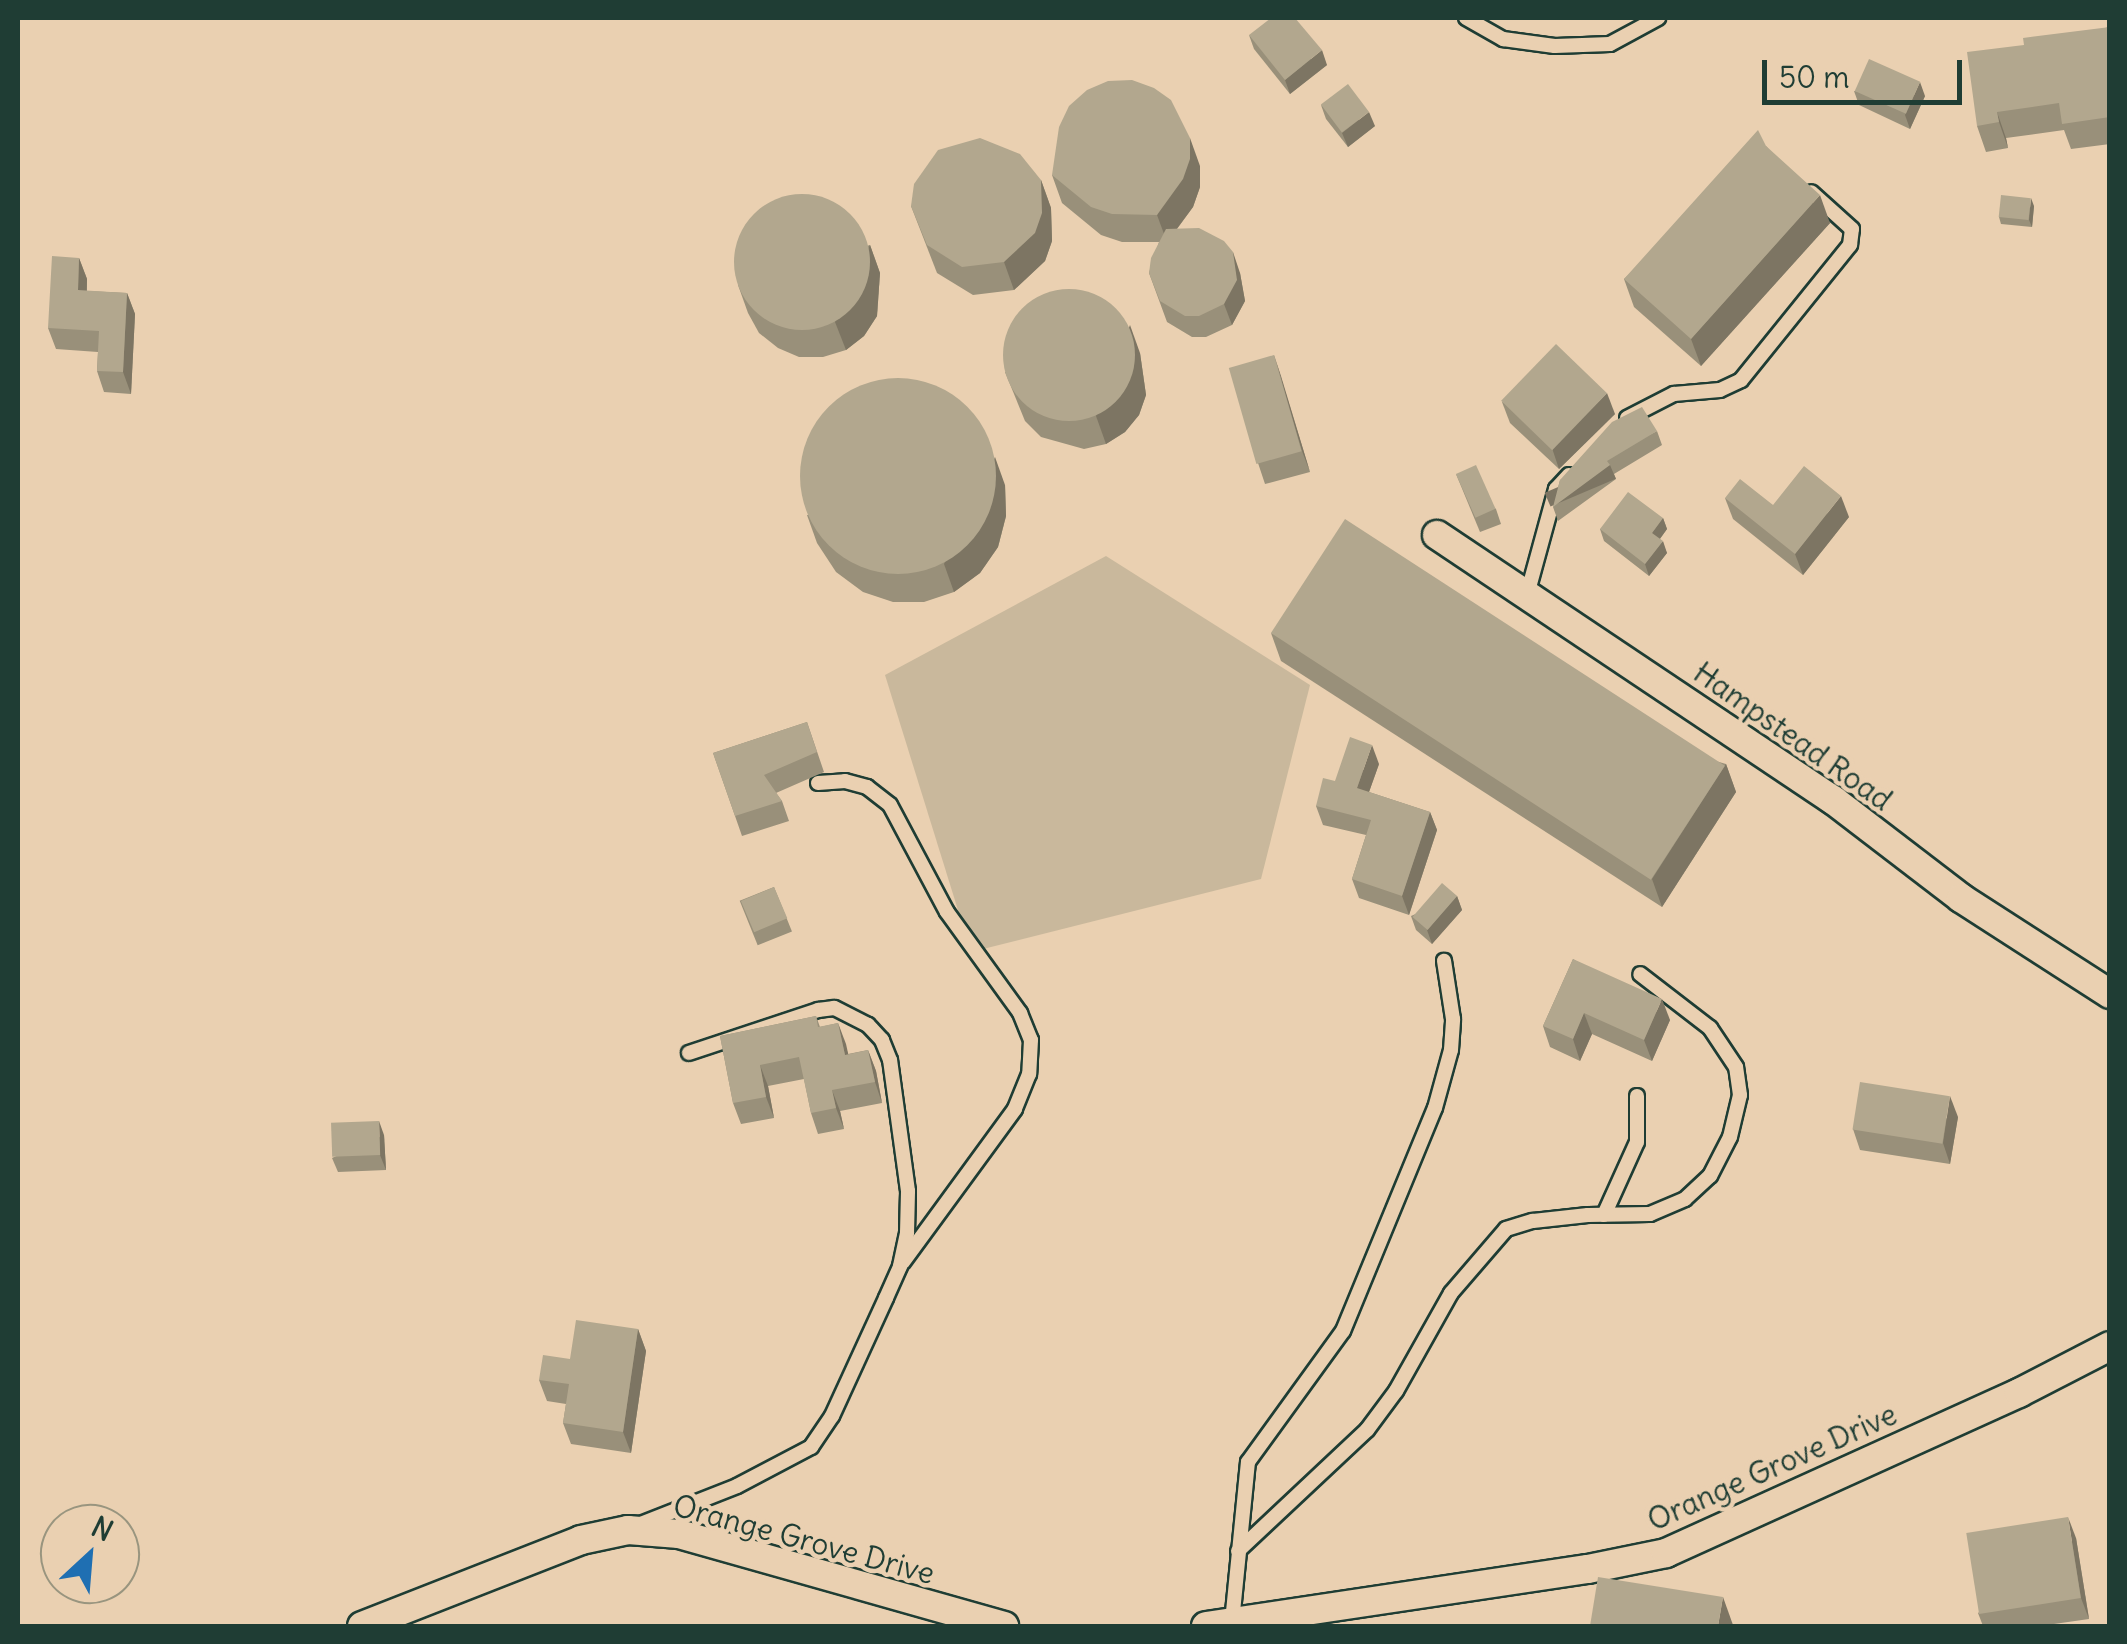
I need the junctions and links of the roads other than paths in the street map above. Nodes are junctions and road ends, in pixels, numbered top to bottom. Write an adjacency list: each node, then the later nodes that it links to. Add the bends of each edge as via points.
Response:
1 (1466, 18): 2 (lane, via 1503,38 1555,46 1610,44)
2 (1658, 18)
3 (1796, 178): 4 (lane, via 1852,228 1850,245 1740,380 1720,390 1674,394)
4 (1611, 428)
5 (1578, 465): 7 (lane, via 1556,489)
6 (1437, 535): 7 (street, Hampstead Road)
7 (1527, 595): 11 (street, Hampstead Road)
8 (818, 782): 15 (lane, via 867,787 890,805 947,912 1020,1013 1031,1040 1029,1074 1015,1108)
9 (1444, 961): 18 (lane, via 1453,1019 1435,1108 1342,1331 1248,1462)
10 (1640, 974): 14 (lane, via 1710,1028 1736,1067 1740,1094 1730,1137 1710,1176 1685,1199 1650,1214)
11 (2110, 994)
12 (689, 1053): 15 (lane, via 818,1010 834,1008 868,1025 890,1060 904,1152 908,1205)
13 (1637, 1096): 14 (lane, via 1637,1142)
14 (1604, 1215): 18 (lane, via 1533,1221 1491,1242 1451,1294 1368,1430)
15 (900, 1266): 17 (lane, via 832,1416 811,1447)
16 (2110, 1346): 19 (street, Orange Grove Drive, via 1666,1553)
17 (628, 1530): 20 (street, Orange Grove Drive, via 581,1540); 21 (street, Orange Grove Drive, via 679,1534)
18 (1238, 1551): 19 (lane)
19 (1219, 1624)
20 (362, 1626)
21 (1004, 1626)

